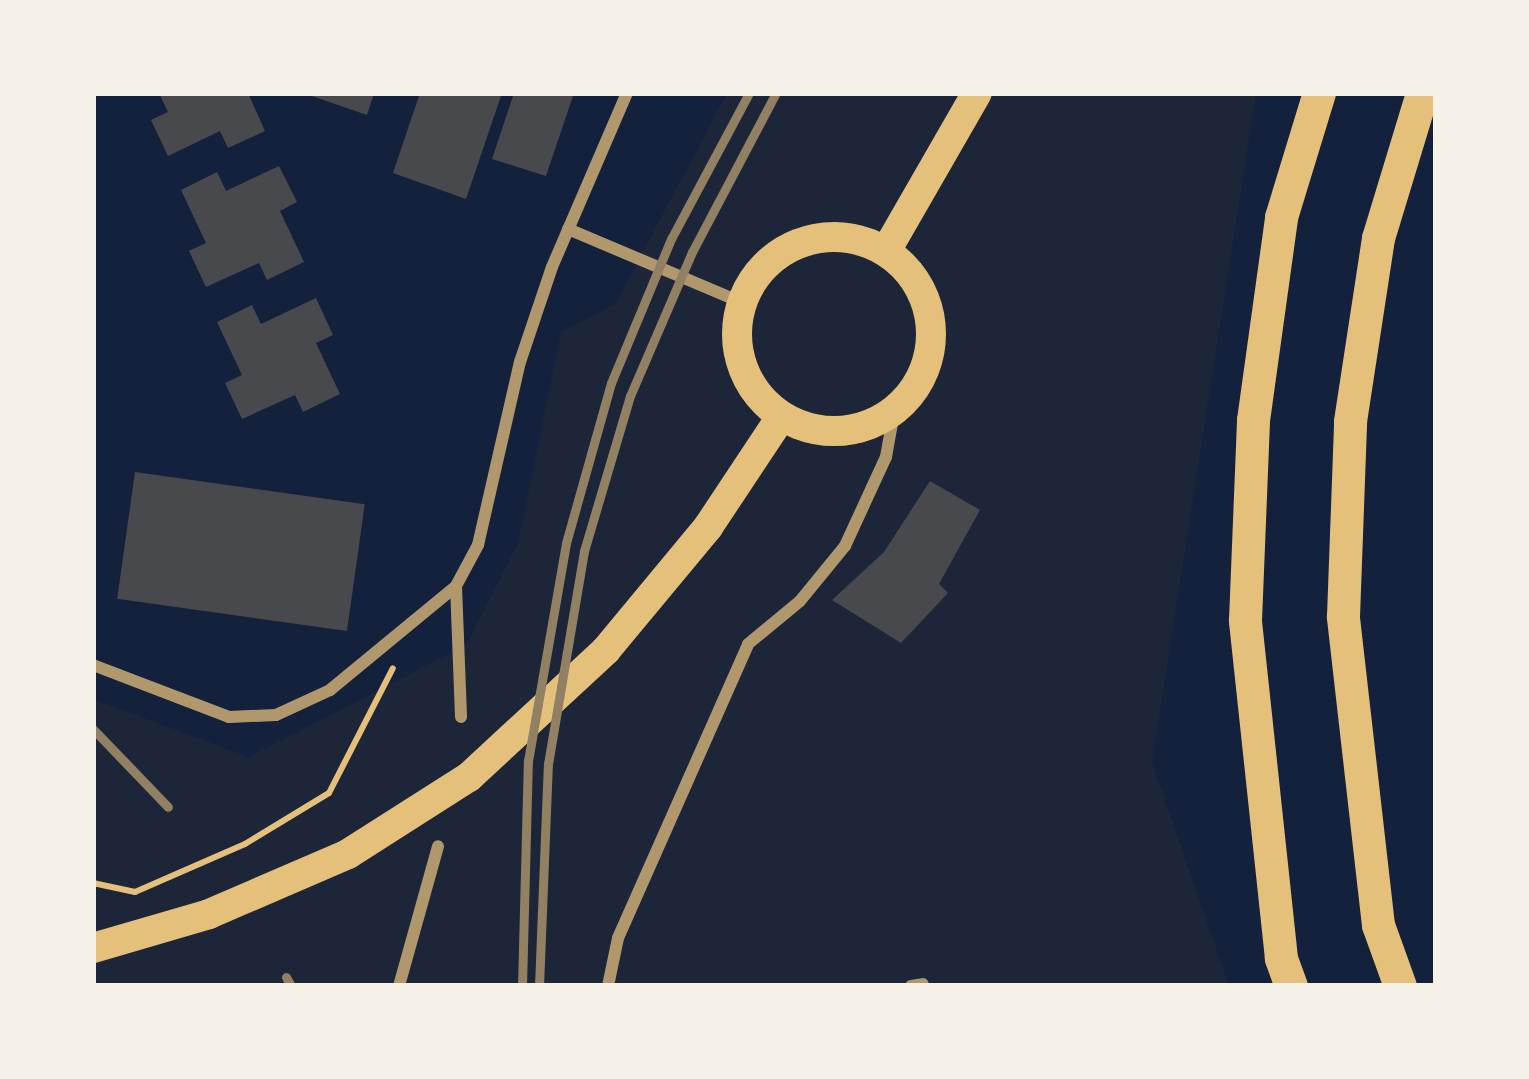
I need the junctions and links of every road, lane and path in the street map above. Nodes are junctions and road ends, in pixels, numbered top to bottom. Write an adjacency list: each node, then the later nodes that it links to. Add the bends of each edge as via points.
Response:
1 (628, 93): 5 (street)
2 (977, 93): 6 (highway)
3 (1319, 93): 19 (highway, via 1278,240 1253,420 1245,620 1281,958)
4 (1423, 93): 20 (highway, via 1378,238 1350,422 1343,616 1378,925)
5 (568, 229): 7 (street); 10 (street, via 520,362 478,545)
6 (886, 250): 7 (highway, via 838,235 790,244 752,277); 8 (highway, via 913,276 929,310 931,348 919,383)
7 (743, 303): 9 (highway, via 734,327 745,378)
8 (894, 412): 9 (highway, via 838,430); 18 (street, via 886,457 844,546 800,601 748,644 618,938)
9 (781, 417): 16 (highway, via 708,527 606,650 470,777 348,854 209,914)
10 (456, 586): 11 (street); 13 (street)
11 (396, 640): 12 (street, via 330,690 276,715 229,717); 15 (path, via 391,684 329,793 244,844 135,892)
12 (93, 665)
13 (461, 717)
14 (438, 846): 17 (street)
15 (93, 883)
16 (93, 948)
17 (399, 986)
18 (608, 986)
19 (1291, 986)
20 (1400, 986)

